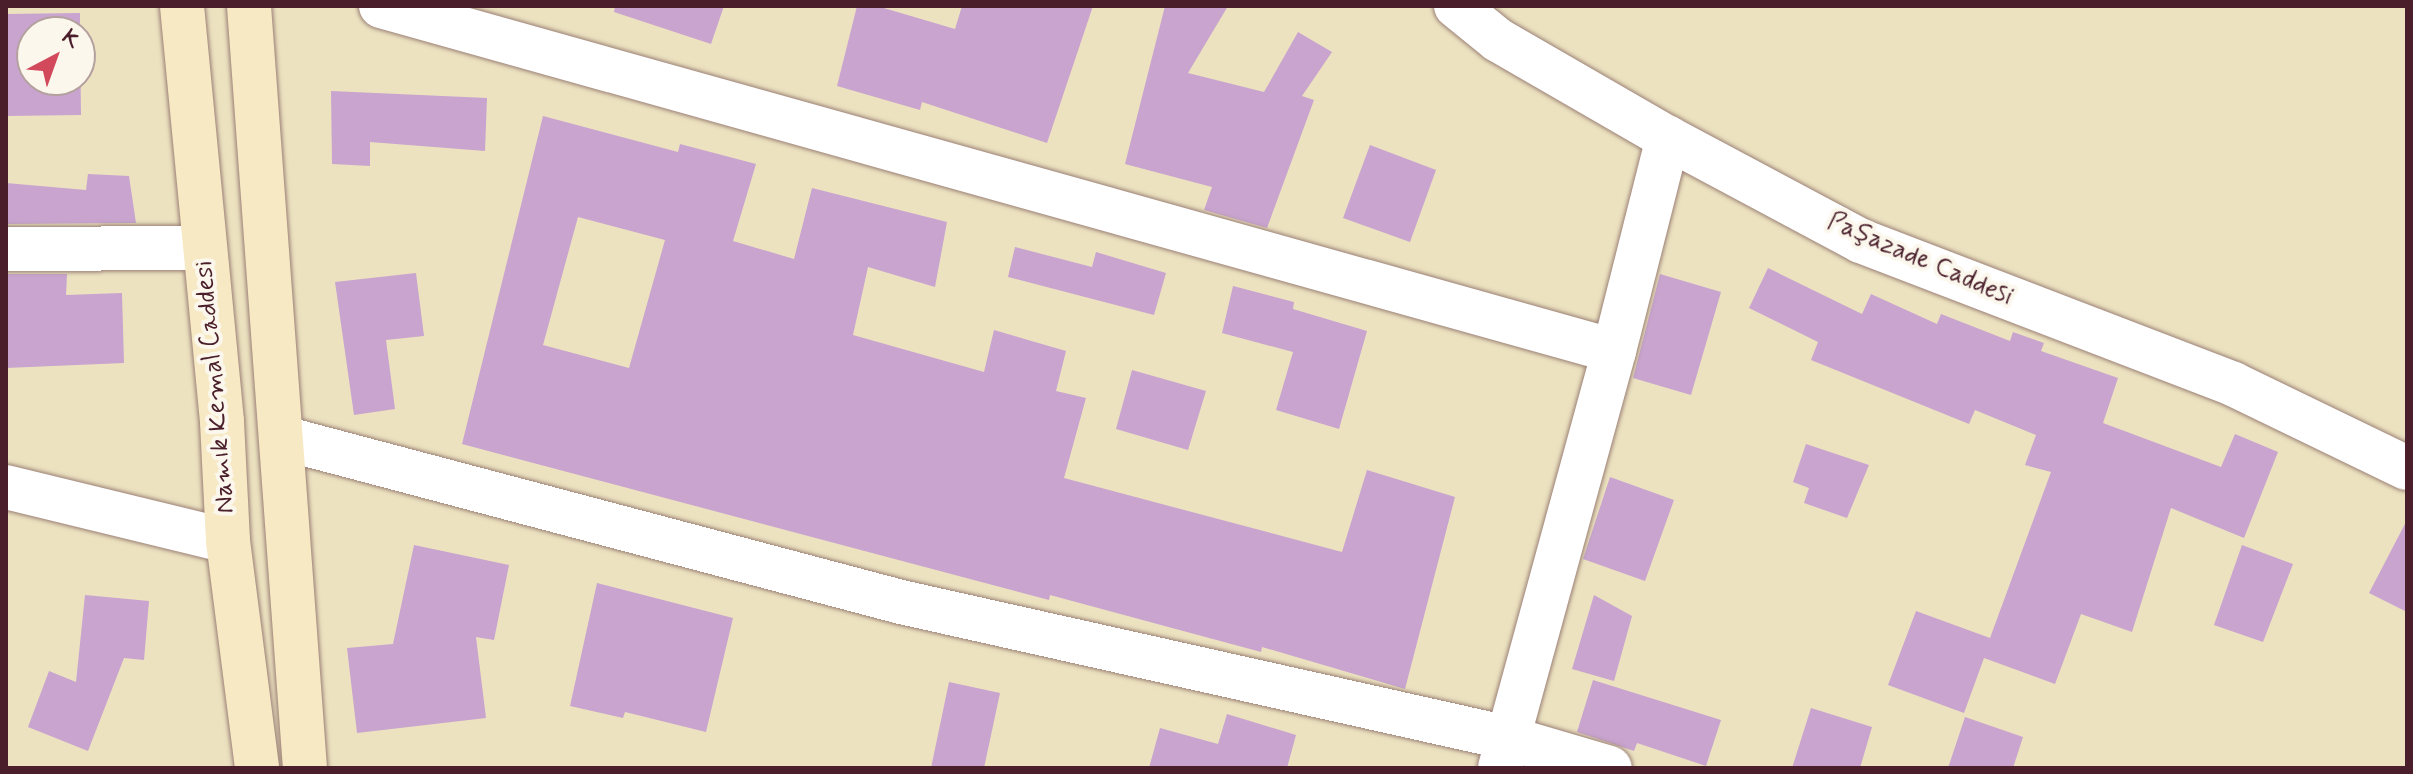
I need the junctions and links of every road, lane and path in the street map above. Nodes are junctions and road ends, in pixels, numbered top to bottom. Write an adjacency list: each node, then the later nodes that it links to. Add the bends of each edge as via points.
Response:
1 (182, 6): 7 (main road, Namık Kemal Caddesi)
2 (249, 6): 10 (main road)
3 (381, 6): 5 (street)
4 (1456, 6): 6 (street, Paşazade Caddesi, via 1498,40)
5 (519, 23): 9 (street, via 833,136)
6 (1668, 138): 9 (street); 11 (street, Paşazade Caddesi, via 1861,241 2233,384)
7 (204, 248): 8 (street); 13 (main road, Namık Kemal Caddesi)
8 (6, 249)
9 (1614, 351): 14 (street)
10 (283, 438): 14 (street, via 901,602); 16 (main road)
11 (2407, 468)
12 (6, 487): 13 (street)
13 (228, 541): 15 (main road, Namık Kemal Caddesi)
14 (1504, 753): 17 (street)
15 (257, 768)
16 (305, 768)
17 (1610, 768)

